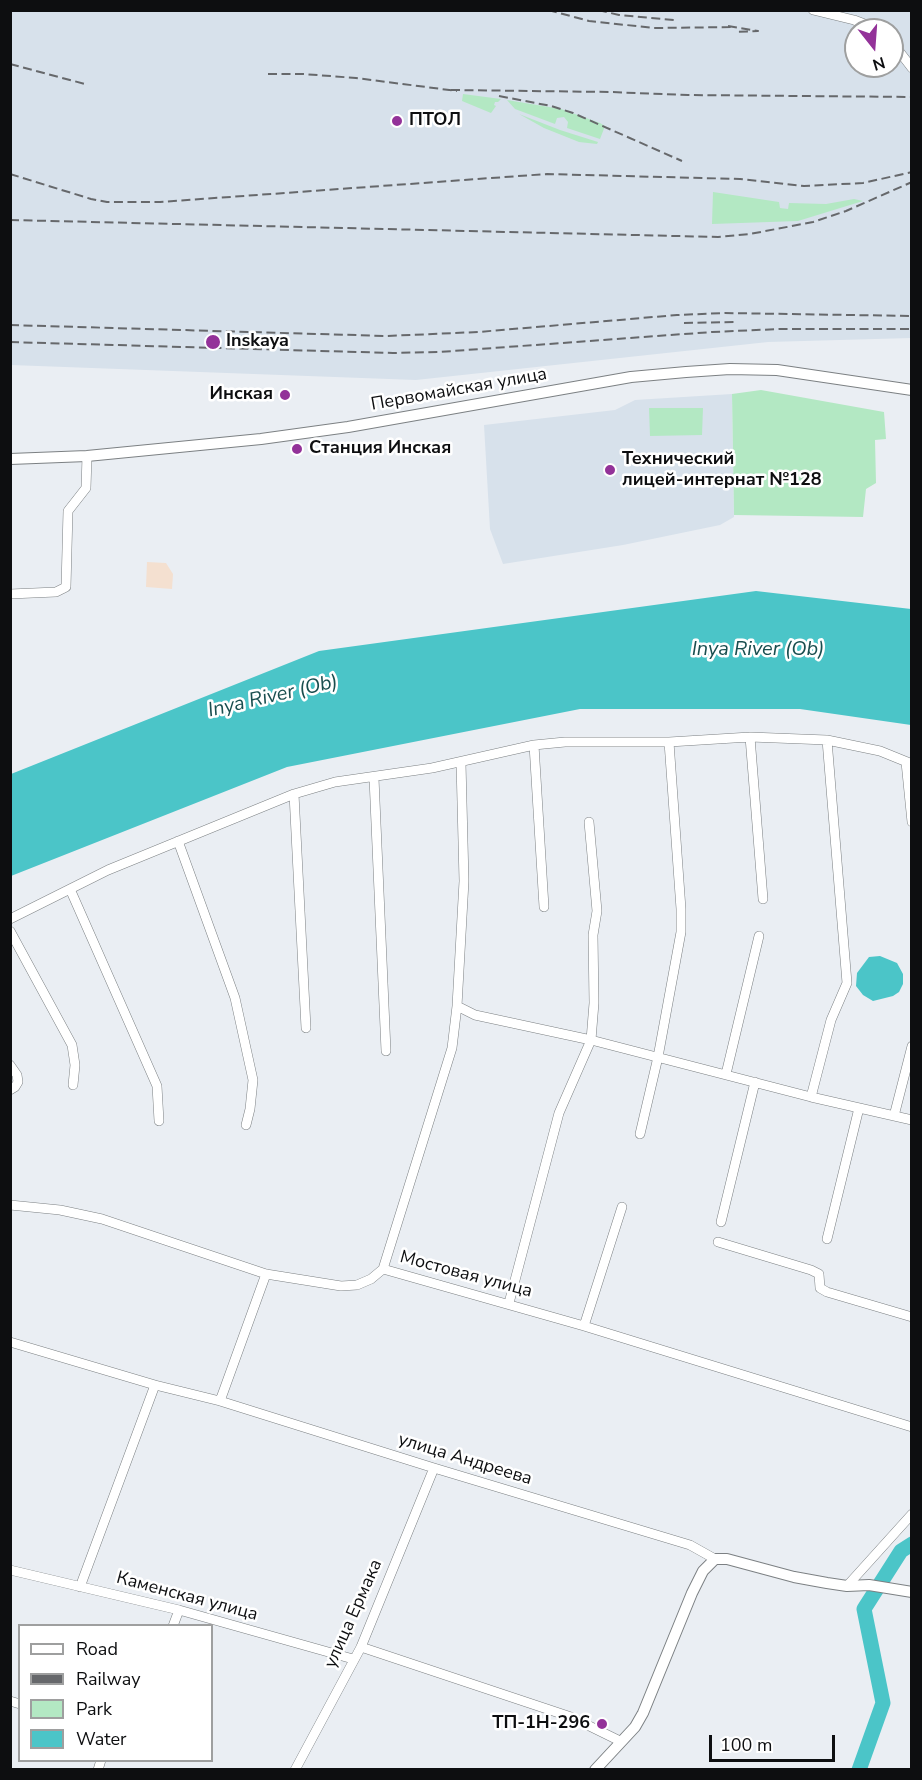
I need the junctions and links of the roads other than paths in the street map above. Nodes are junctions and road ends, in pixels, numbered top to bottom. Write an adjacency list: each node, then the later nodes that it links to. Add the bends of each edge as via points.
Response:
1 (813, 10): 2 (street)
2 (846, 18)
3 (912, 390): 4 (main road, Первомайская улица, via 777,370 686,372 631,377 348,427)
4 (87, 456): 5 (main road, Первомайская улица); 6 (street, via 86,488 68,511 66,587 56,592)
5 (10, 459)
6 (10, 594)
7 (750, 737): 8 (street); 9 (street); 19 (street)
8 (827, 740): 12 (street, via 880,751); 35 (street, via 847,982 831,1020)
9 (669, 742): 10 (street); 29 (street, via 681,932)
10 (534, 745): 11 (street); 20 (street)
11 (462, 763): 13 (street); 24 (street, via 464,881)
12 (909, 763): 16 (street)
13 (374, 778): 14 (street, via 336,782); 28 (street)
14 (294, 794): 17 (street); 25 (street)
15 (590, 822): 26 (street, via 597,911)
16 (912, 822)
17 (178, 841): 18 (street); 40 (street, via 235,998 253,1080)
18 (70, 889): 21 (street); 39 (street, via 157,1086)
19 (763, 899)
20 (544, 907)
21 (10, 919)
22 (10, 931): 33 (street, via 72,1046)
23 (759, 936): 31 (street)
24 (457, 1006): 26 (street, via 475,1015); 47 (street, via 452,1048)
25 (306, 1028)
26 (591, 1040): 29 (street); 49 (street, via 559,1113)
27 (912, 1046): 37 (street)
28 (386, 1051)
29 (658, 1057): 31 (street); 41 (street)
30 (10, 1065): 34 (street, via 18,1082)
31 (726, 1074): 32 (street)
32 (755, 1082): 35 (street); 44 (street)
33 (73, 1085)
34 (10, 1090)
35 (811, 1097): 36 (street)
36 (859, 1108): 37 (street); 45 (street)
37 (894, 1116): 38 (street)
38 (912, 1120)
39 (159, 1121)
40 (246, 1125)
41 (640, 1134)
42 (10, 1205): 48 (street, Мостовая улица, via 102,1219)
43 (622, 1207): 51 (street)
44 (721, 1222)
45 (827, 1239)
46 (718, 1242): 50 (street, via 811,1270 819,1274 820,1288 827,1292)
47 (383, 1269): 48 (street, Мостовая улица, via 357,1285 341,1286); 49 (street, Мостовая улица)
48 (266, 1274): 54 (street)
49 (509, 1304): 51 (street, Мостовая улица)
50 (912, 1317)
51 (584, 1326): 55 (street, Мостовая улица)
52 (10, 1342): 53 (street, улица Андреева)
53 (155, 1385): 54 (street, улица Андреева); 61 (street)
54 (220, 1401): 56 (street, улица Андреева)
55 (912, 1427)
56 (434, 1468): 58 (street, улица Андреева, via 690,1545); 65 (street, улица Ермака)
57 (912, 1514): 60 (street)
58 (715, 1559): 60 (main road, улица Андреева); 67 (main road, via 703,1570 692,1593 643,1713)
59 (10, 1570): 61 (street, Каменская улица)
60 (847, 1586): 62 (main road, улица Андреева, via 869,1585)
61 (80, 1587): 63 (street, Каменская улица)
62 (912, 1592)
63 (179, 1610): 64 (street); 66 (street, Каменская улица)
64 (174, 1624)
65 (361, 1647): 66 (street, улица Ермака); 67 (street, via 571,1717)
66 (353, 1659): 68 (street, улица Ермака)
67 (620, 1741): 69 (main road)
68 (296, 1770)
69 (595, 1770)

